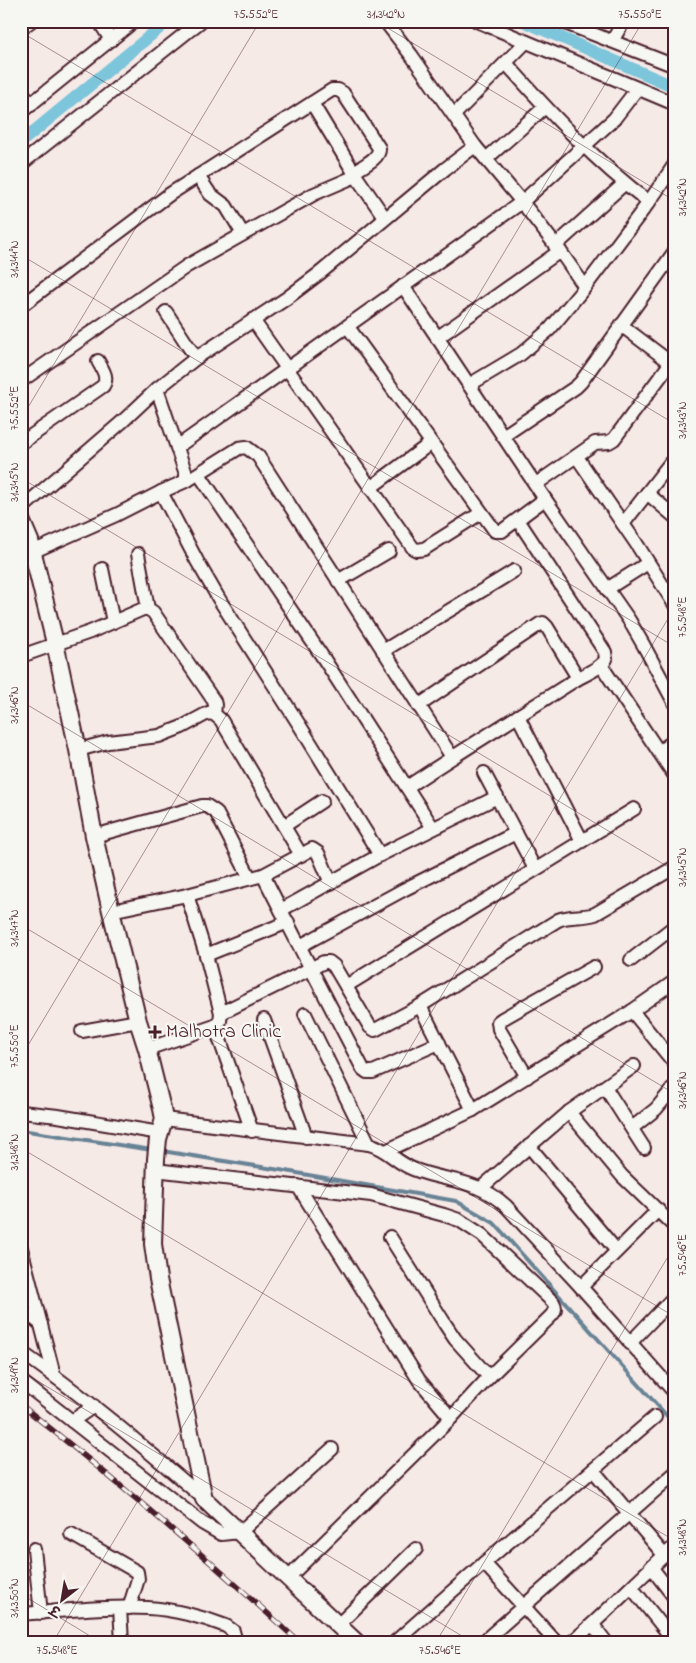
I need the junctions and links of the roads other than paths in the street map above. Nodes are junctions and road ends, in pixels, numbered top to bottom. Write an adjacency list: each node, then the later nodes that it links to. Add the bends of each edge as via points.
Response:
1 (30, 21): 9 (street)
2 (99, 21): 10 (street)
3 (134, 21): 10 (street)
4 (201, 21): 25 (street)
5 (385, 21): 21 (street)
6 (477, 21): 12 (street)
7 (624, 21): 11 (street)
8 (562, 22): 11 (street)
9 (21, 28)
10 (111, 40): 20 (street)
11 (612, 41): 14 (street)
12 (526, 42): 13 (street); 15 (street)
13 (506, 63): 19 (street); 21 (street)
14 (674, 64)
15 (637, 89): 18 (street); 22 (street, via 614,119)
16 (21, 90): 20 (street)
17 (312, 103): 27 (street); 27 (street, via 332,90 343,93 379,148 377,157); 28 (street)
18 (675, 104)
19 (545, 107): 22 (street); 24 (street)
20 (26, 108)
21 (454, 115): 23 (street)
22 (585, 145): 29 (street); 30 (street)
23 (475, 146): 24 (street); 32 (street)
24 (486, 159): 30 (street)
25 (21, 164)
26 (675, 164): 31 (street)
27 (355, 174): 32 (street); 33 (street)
28 (198, 176): 33 (street, via 210,194 226,206); 38 (street)
29 (624, 184): 31 (street); 34 (street)
30 (522, 202): 34 (street); 36 (street)
31 (649, 202): 37 (street)
32 (385, 218): 40 (street, via 320,273)
33 (243, 234): 48 (street, via 187,266)
34 (557, 248): 37 (street); 43 (street)
35 (675, 251): 41 (street)
36 (403, 286): 42 (street); 43 (street)
37 (585, 287): 49 (street, via 532,347)
38 (21, 306)
39 (166, 312): 44 (street)
40 (253, 320): 44 (street); 47 (street)
41 (621, 325): 45 (street); 51 (street, via 576,387)
42 (348, 327): 47 (street); 53 (street)
43 (437, 338): 49 (street)
44 (196, 358): 50 (street)
45 (673, 360): 55 (street, via 614,439 595,443)
46 (98, 361): 52 (street, via 106,376 103,386)
47 (287, 370): 54 (street); 59 (street)
48 (21, 381)
49 (469, 385): 51 (street)
50 (156, 389): 54 (street); 63 (street)
51 (503, 436): 58 (street)
52 (21, 443)
53 (431, 443): 59 (street); 64 (street)
54 (177, 447): 57 (street)
55 (577, 457): 58 (street); 68 (street)
56 (674, 458): 61 (street)
57 (193, 477): 60 (street); 75 (street, via 239,448 252,450); 96 (street, via 306,632)
58 (536, 484): 62 (street)
59 (370, 488): 64 (street, via 417,550 424,549)
60 (161, 492): 70 (street); 106 (street, via 218,599)
61 (647, 493): 65 (street); 68 (street)
62 (545, 499): 67 (street); 77 (street)
63 (21, 509)
64 (481, 513): 67 (street, via 499,532)
65 (675, 517)
66 (21, 520): 70 (street)
67 (518, 520): 84 (street, via 605,652 606,659)
68 (623, 524): 72 (street)
69 (389, 551): 75 (street)
70 (32, 552): 81 (street)
71 (138, 554): 79 (street)
72 (648, 563): 76 (street); 77 (street)
73 (102, 569): 80 (street)
74 (514, 571): 82 (street)
75 (338, 581): 82 (street)
76 (670, 587): 78 (street)
77 (607, 588): 86 (street, via 644,646)
78 (675, 605)
79 (148, 609): 80 (street); 88 (street, via 214,700)
80 (113, 622): 81 (street)
81 (55, 643): 83 (street); 91 (street)
82 (383, 651): 87 (street)
83 (21, 656)
84 (601, 665): 85 (street); 92 (street)
85 (578, 678): 87 (street, via 545,625 540,624); 89 (street)
86 (675, 704)
87 (418, 706): 93 (street)
88 (214, 714): 91 (street, via 208,713 159,736 108,742); 100 (street, via 221,720)
89 (518, 716): 93 (street); 104 (street)
90 (675, 740): 92 (street)
91 (78, 750): 103 (street)
92 (658, 752): 95 (street)
93 (452, 757): 96 (street)
94 (484, 773): 97 (street)
95 (675, 776)
96 (407, 787): 101 (street)
97 (497, 797): 101 (street); 102 (street)
98 (322, 802): 100 (street)
99 (634, 809): 104 (street)
100 (284, 826): 105 (street)
101 (432, 828): 106 (street)
102 (516, 833): 108 (street); 116 (street)
103 (94, 836): 109 (street, via 207,806 216,812); 113 (street)
104 (582, 841): 108 (street)
105 (301, 855): 109 (street); 110 (street, via 308,850 316,851)
106 (380, 855): 110 (street)
107 (675, 867): 123 (street, via 595,914 558,920)
108 (535, 869): 122 (street)
109 (257, 876): 111 (street); 112 (street)
110 (330, 883): 112 (street)
111 (187, 895): 113 (street); 117 (street)
112 (281, 910): 114 (street)
113 (111, 911): 128 (street)
114 (288, 922): 116 (street); 117 (street)
115 (675, 926): 118 (street)
116 (300, 946): 120 (street)
117 (206, 955): 125 (street)
118 (631, 960)
119 (594, 967): 135 (street, via 498,1022)
120 (310, 969): 122 (street, via 324,962 331,963); 125 (street); 131 (street, via 367,1072)
121 (675, 981): 124 (street)
122 (346, 986): 123 (street, via 372,1030)
123 (420, 1006): 131 (street)
124 (632, 1011): 133 (street); 135 (street)
125 (221, 1013): 129 (street, via 220,1022)
126 (305, 1014): 145 (street)
127 (264, 1020): 144 (street)
128 (138, 1021): 130 (street); 132 (street)
129 (214, 1026): 132 (street); 143 (street)
130 (82, 1031)
131 (439, 1042): 138 (street)
132 (147, 1050): 142 (street)
133 (675, 1064)
134 (634, 1066): 137 (street)
135 (526, 1077): 138 (street)
136 (675, 1086): 141 (street, via 656,1109)
137 (605, 1087): 140 (street); 141 (street)
138 (473, 1110): 148 (street)
139 (21, 1112): 142 (street)
140 (569, 1112): 146 (street); 152 (street, via 622,1176)
141 (632, 1128): 147 (street)
142 (160, 1130): 143 (street); 149 (street)
143 (252, 1131): 144 (street)
144 (306, 1137): 145 (street)
145 (369, 1144): 148 (street)
146 (529, 1146): 151 (street); 156 (street)
147 (644, 1148)
148 (386, 1151): 151 (street, via 415,1170)
149 (155, 1165): 150 (street); 174 (street, via 153,1244 158,1279 204,1499)
150 (298, 1186): 164 (street, via 371,1195 459,1220 482,1236 552,1302 554,1313); 169 (street, via 420,1380)
151 (481, 1188): 157 (street, via 506,1206)
152 (658, 1210): 153 (street); 156 (street)
153 (675, 1227)
154 (390, 1237): 164 (street, via 444,1324)
155 (21, 1248): 160 (street)
156 (616, 1250): 157 (street)
157 (581, 1287): 161 (street)
158 (675, 1296): 161 (street)
159 (21, 1309): 160 (street)
160 (40, 1324): 163 (street)
161 (630, 1343): 166 (street)
162 (21, 1352): 163 (street)
163 (54, 1375): 167 (street)
164 (488, 1377): 169 (street)
165 (21, 1381): 170 (street)
166 (674, 1390)
167 (94, 1406): 170 (street); 174 (street)
168 (655, 1417): 172 (street)
169 (451, 1418): 184 (street)
170 (72, 1421): 176 (street, via 212,1530 221,1534)
171 (332, 1449): 176 (street)
172 (592, 1470): 175 (street); 182 (street)
173 (675, 1473): 175 (street)
174 (208, 1503): 176 (street)
175 (630, 1513): 181 (street); 187 (street)
176 (240, 1532): 184 (street)
177 (71, 1534): 188 (street, via 137,1572 138,1579)
178 (675, 1546): 181 (street)
179 (34, 1549): 189 (street)
180 (416, 1549): 191 (street)
181 (664, 1555): 183 (street)
182 (484, 1563): 187 (street); 196 (street)
183 (651, 1567): 185 (street); 186 (street)
184 (288, 1578): 191 (street)
185 (632, 1588): 192 (street); 201 (street)
186 (675, 1598)
187 (522, 1606): 197 (street); 198 (street)
188 (125, 1608): 189 (street); 193 (street); 194 (street, via 169,1610 220,1624 230,1628)
189 (41, 1613): 190 (street)
190 (21, 1614)
191 (338, 1624): 195 (street)
192 (593, 1624): 199 (street); 200 (street)
193 (122, 1642)
194 (236, 1642)
195 (356, 1642)
196 (395, 1642)
197 (483, 1642)
198 (556, 1642)
199 (572, 1642)
200 (606, 1642)
201 (675, 1642)

